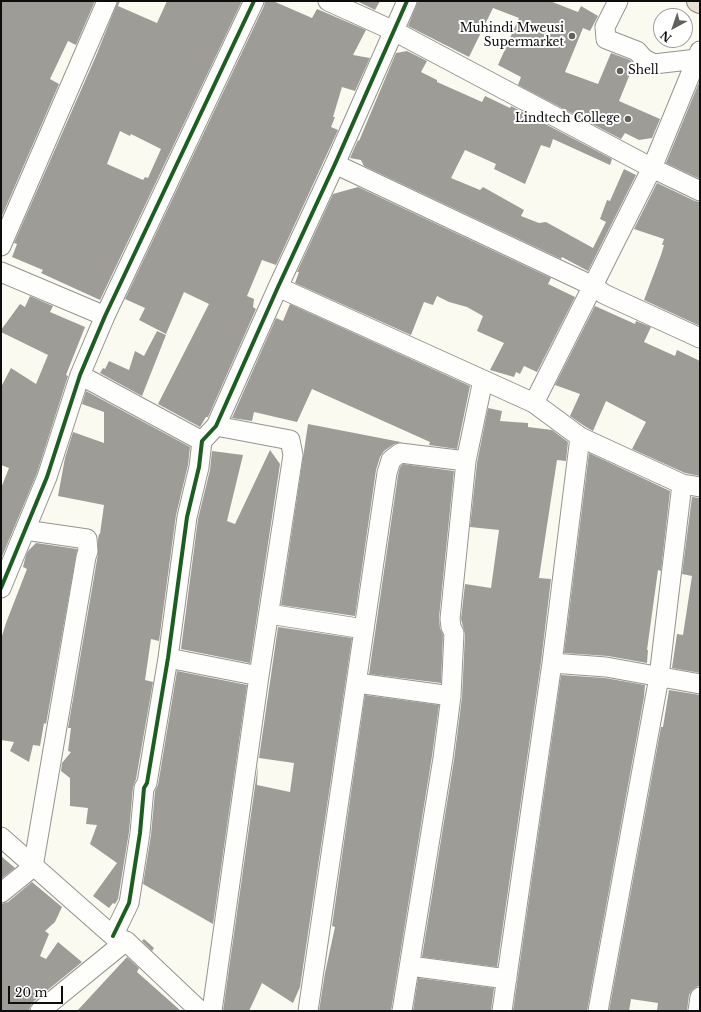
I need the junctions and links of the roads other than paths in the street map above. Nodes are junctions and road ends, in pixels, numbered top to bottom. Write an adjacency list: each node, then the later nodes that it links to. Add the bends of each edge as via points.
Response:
1 (107, 1): 11 (street)
2 (254, 1): 15 (street)
3 (328, 1): 6 (street)
4 (407, 1): 6 (street)
5 (618, 1): 7 (street, via 605,27 606,39 637,51 644,60 654,64)
6 (394, 31): 8 (street); 9 (street)
7 (698, 55): 9 (street)
8 (335, 164): 13 (street); 14 (street)
9 (652, 168): 10 (street); 13 (street)
10 (700, 191)
11 (1, 246)
12 (1, 272): 15 (street)
13 (593, 286): 16 (street, via 604,294); 19 (street)
14 (278, 287): 18 (street); 20 (street)
15 (105, 316): 17 (street)
16 (700, 338)
17 (80, 375): 22 (street); 25 (street, via 47,477)
18 (483, 380): 19 (street); 23 (street)
19 (534, 403): 21 (street)
20 (216, 426): 22 (street); 27 (street, via 290,440 293,460)
21 (580, 437): 24 (street); 30 (street)
22 (202, 441): 29 (street, via 199,468 187,517)
23 (466, 461): 28 (street, via 400,453 392,460 385,479); 35 (street, via 450,619 454,634)
24 (691, 486): 32 (street)
25 (25, 530): 26 (street); 37 (street, via 87,539 88,551)
26 (1, 588)
27 (269, 614): 28 (street); 31 (street)
28 (364, 629): 33 (street)
29 (168, 658): 31 (street); 39 (street, via 147,783 144,788 129,903)
30 (552, 663): 32 (street, via 606,667); 41 (street)
31 (259, 676): 45 (street)
32 (658, 677): 34 (street); 49 (street)
33 (357, 683): 35 (street); 46 (street)
34 (700, 684)
35 (451, 696): 40 (street, via 444,758)
36 (1, 837): 37 (street)
37 (33, 866): 38 (street); 39 (street)
38 (1, 893)
39 (120, 938): 43 (street); 44 (street)
40 (410, 966): 41 (street); 47 (street)
41 (507, 979): 48 (street)
42 (700, 997): 50 (street)
43 (40, 1011)
44 (200, 1011)
45 (212, 1011)
46 (308, 1011)
47 (402, 1011)
48 (502, 1011)
49 (598, 1011)
50 (698, 1011)

